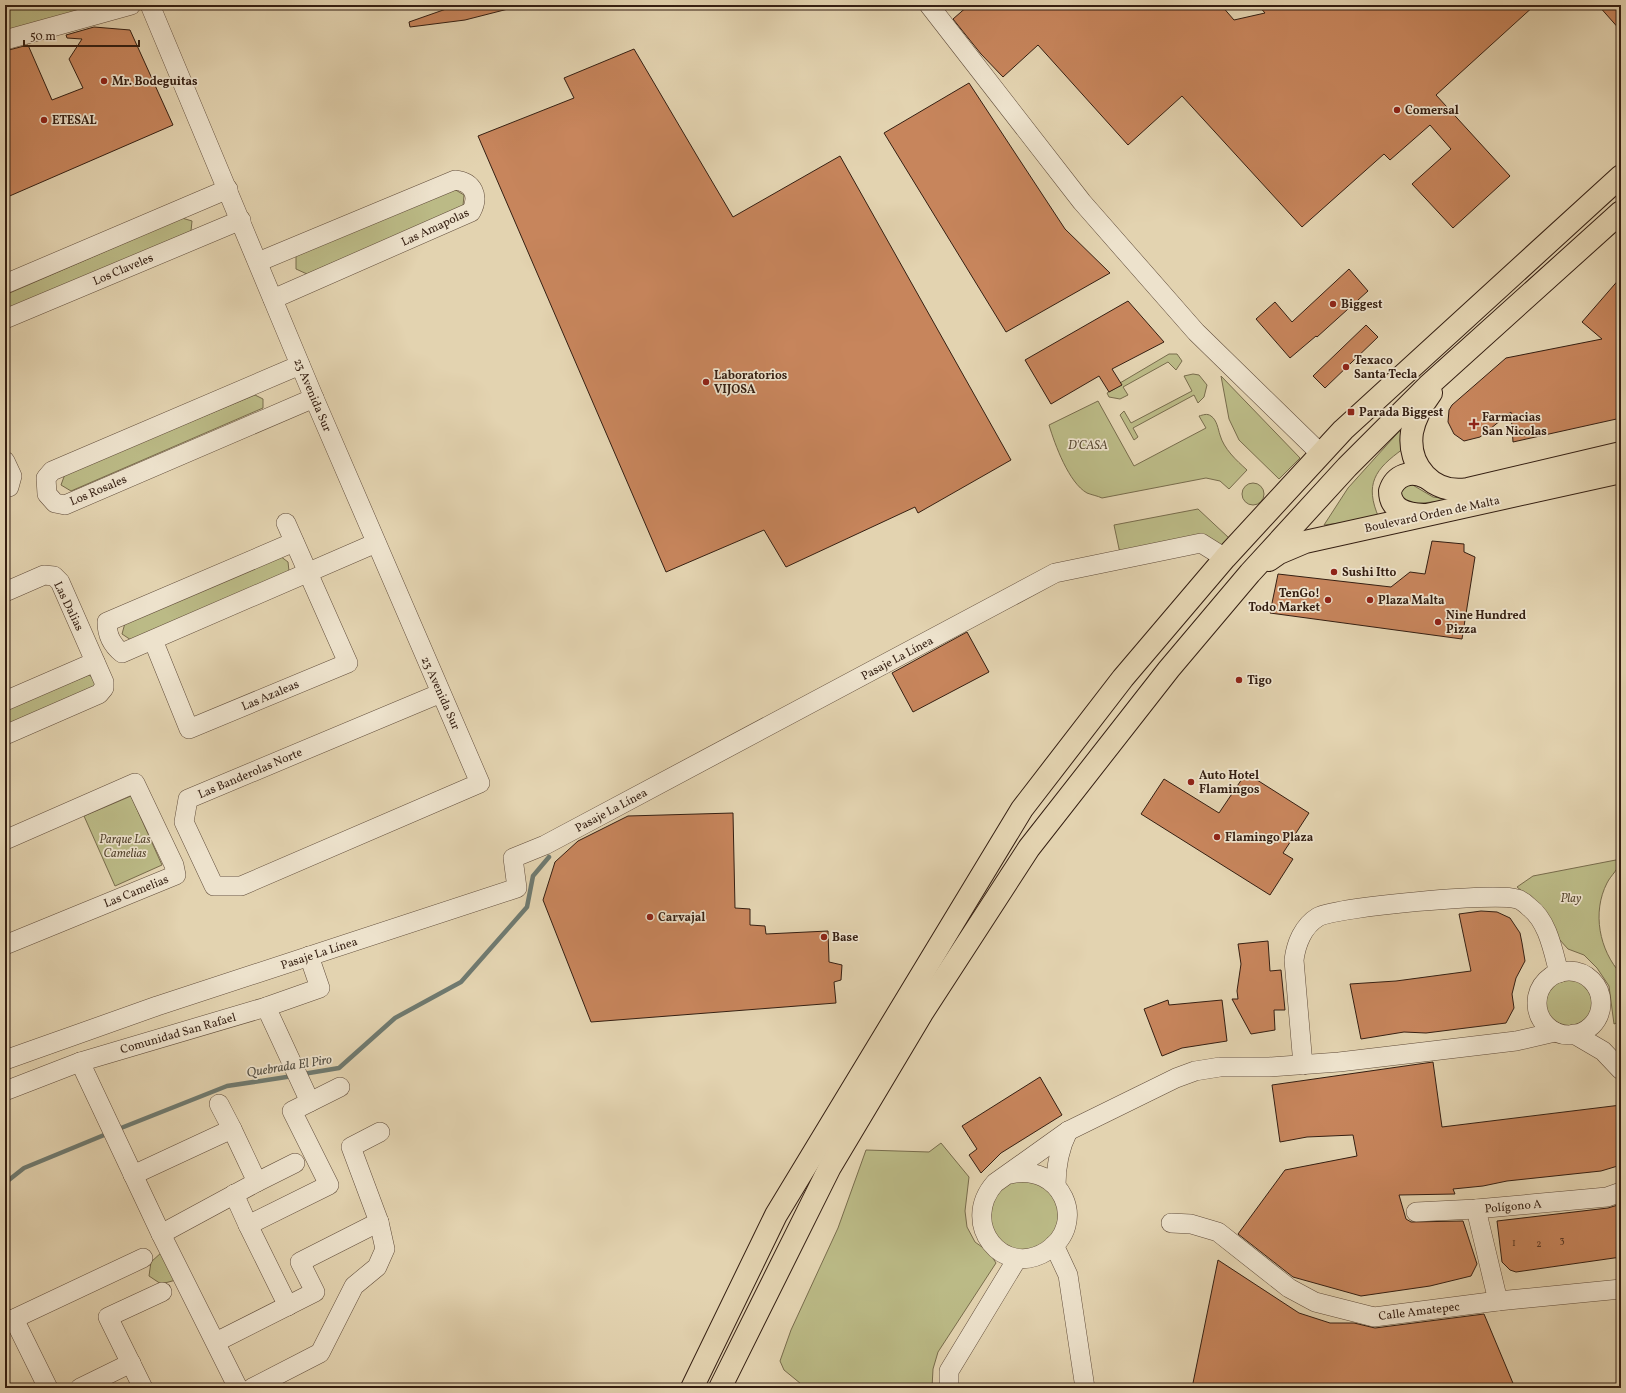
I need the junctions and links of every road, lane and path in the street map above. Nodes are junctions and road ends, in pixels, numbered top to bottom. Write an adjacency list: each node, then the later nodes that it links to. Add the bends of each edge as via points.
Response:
1 (131, 5): 4 (street)
2 (150, 5): 6 (street, 23 Avenida Sur)
3 (929, 5): 16 (street, via 1082,202 1196,332)
4 (5, 40)
5 (1621, 176): 16 (highway)
6 (228, 189): 8 (street, 23 Avenida Sur); 10 (street)
7 (1621, 212): 13 (highway)
8 (241, 220): 9 (street, 23 Avenida Sur); 12 (street, Los Claveles)
9 (258, 262): 11 (street, 23 Avenida Sur); 11 (street, Las Amapolas, via 455,180 467,183 475,194 476,200 471,212)
10 (5, 284)
11 (273, 299): 14 (street, 23 Avenida Sur)
12 (5, 319)
13 (1466, 352): 20 (highway, via 1435,387 1414,423 1412,445); 28 (highway, via 1394,418)
14 (300, 365): 15 (street, 23 Avenida Sur); 15 (street, Los Rosales, via 52,471 46,478 47,494 55,502 65,505)
15 (314, 398): 25 (street, 23 Avenida Sur)
16 (1320, 453): 26 (highway)
17 (1621, 453): 20 (highway, Boulevard Orden de Malta, via 1462,490 1445,488)
18 (5, 461): 21 (street, via 12,476 9,487)
19 (1621, 472): 22 (highway, Boulevard Orden de Malta)
20 (1425, 477): 22 (highway, via 1412,474 1403,476 1393,483 1390,494 1399,510)
21 (5, 488)
22 (1430, 515): 28 (highway, Boulevard Orden de Malta, via 1305,542 1279,553)
23 (286, 523): 24 (street, Las Azaleas)
24 (294, 542): 27 (street, Las Azaleas); 30 (street, via 107,622 110,638 122,654)
25 (376, 543): 27 (street); 32 (street, 23 Avenida Sur)
26 (1225, 558): 38 (street, Pasaje La Línea, via 1201,543 1055,573 545,845 513,858 517,888); 86 (highway, via 1123,678 1022,809 776,1215)
27 (308, 573): 30 (street); 30 (street, Las Azaleas, via 348,663 189,729)
28 (1250, 573): 87 (highway, via 1139,707 1029,848 914,1026 830,1167)
29 (5, 592): 31 (street, Las Dalias, via 44,575 54,576 60,582)
30 (153, 640)
31 (95, 662): 33 (street); 34 (street, Las Dalias, via 104,682 104,688 99,694)
32 (441, 693): 35 (street, 23 Avenida Sur); 35 (street, Las Banderolas Norte, via 188,799 184,822 214,886 241,886)
33 (5, 701)
34 (5, 735)
35 (480, 783)
36 (5, 840): 37 (street, Las Camelias, via 135,783 174,865 176,875)
37 (5, 945)
38 (309, 956): 42 (street, Comunidad San Rafael, via 320,988); 47 (street, Pasaje La Línea)
39 (1559, 972): 40 (street, via 1546,980); 41 (street, via 1574,971 1592,980 1600,992); 49 (street, via 1539,917 1516,899 1485,896 1440,900 1318,917 1295,945)
40 (1537, 998): 43 (street, via 1540,1018); 45 (street, via 1532,1023)
41 (1601, 1006): 44 (street, via 1592,1025); 46 (street)
42 (266, 1007): 48 (street, Comunidad San Rafael); 53 (street)
43 (1555, 1032): 44 (street); 45 (street)
44 (1574, 1034): 46 (street)
45 (1516, 1041): 49 (street)
46 (1603, 1051): 50 (street)
47 (5, 1060)
48 (80, 1062): 52 (street, Comunidad San Rafael); 60 (street)
49 (1303, 1065): 56 (street, via 1220,1067 1195,1071)
50 (1621, 1070)
51 (340, 1087): 53 (street)
52 (5, 1091)
53 (307, 1094): 69 (street, via 292,1111 329,1185)
54 (219, 1104): 55 (street)
55 (232, 1129): 60 (street); 61 (street)
56 (1068, 1131): 59 (street); 62 (street, via 1061,1145 1056,1166)
57 (380, 1132): 67 (street, via 351,1147)
58 (295, 1163): 61 (street)
59 (1010, 1174): 62 (street, via 1034,1173); 72 (street, via 989,1190 983,1201 981,1213 988,1238 993,1245)
60 (133, 1175): 70 (street)
61 (257, 1182): 64 (street)
62 (1056, 1185): 71 (street, via 1064,1199 1067,1215 1064,1232)
63 (1621, 1192): 65 (street, Polígono A, via 1607,1197)
64 (234, 1194): 69 (street); 70 (street)
65 (1476, 1209): 66 (street); 76 (street, Polígono A)
66 (1416, 1212)
67 (379, 1222): 77 (street, via 300,1262 315,1292); 85 (street, via 385,1248 377,1267 354,1286 320,1353)
68 (1171, 1223): 76 (street, Calle Amatepec, via 1191,1224 1218,1232 1288,1288 1315,1302 1374,1317)
69 (248, 1225): 77 (street)
70 (161, 1234): 79 (street)
71 (1047, 1250): 72 (street); 89 (street, via 1068,1275)
72 (1012, 1257): 88 (street, via 1000,1284 949,1371)
73 (142, 1258): 78 (street)
74 (1621, 1289): 76 (street, Calle Amatepec)
75 (162, 1292): 80 (street, via 108,1317)
76 (1498, 1301)
77 (288, 1306): 79 (street)
78 (10, 1321): 81 (street)
79 (216, 1342): 84 (street)
80 (131, 1363): 82 (street); 83 (street)
81 (48, 1388)
82 (80, 1388)
83 (143, 1388)
84 (238, 1388)
85 (252, 1388)
86 (692, 1388)
87 (720, 1388)
88 (949, 1388)
89 (1086, 1388)

